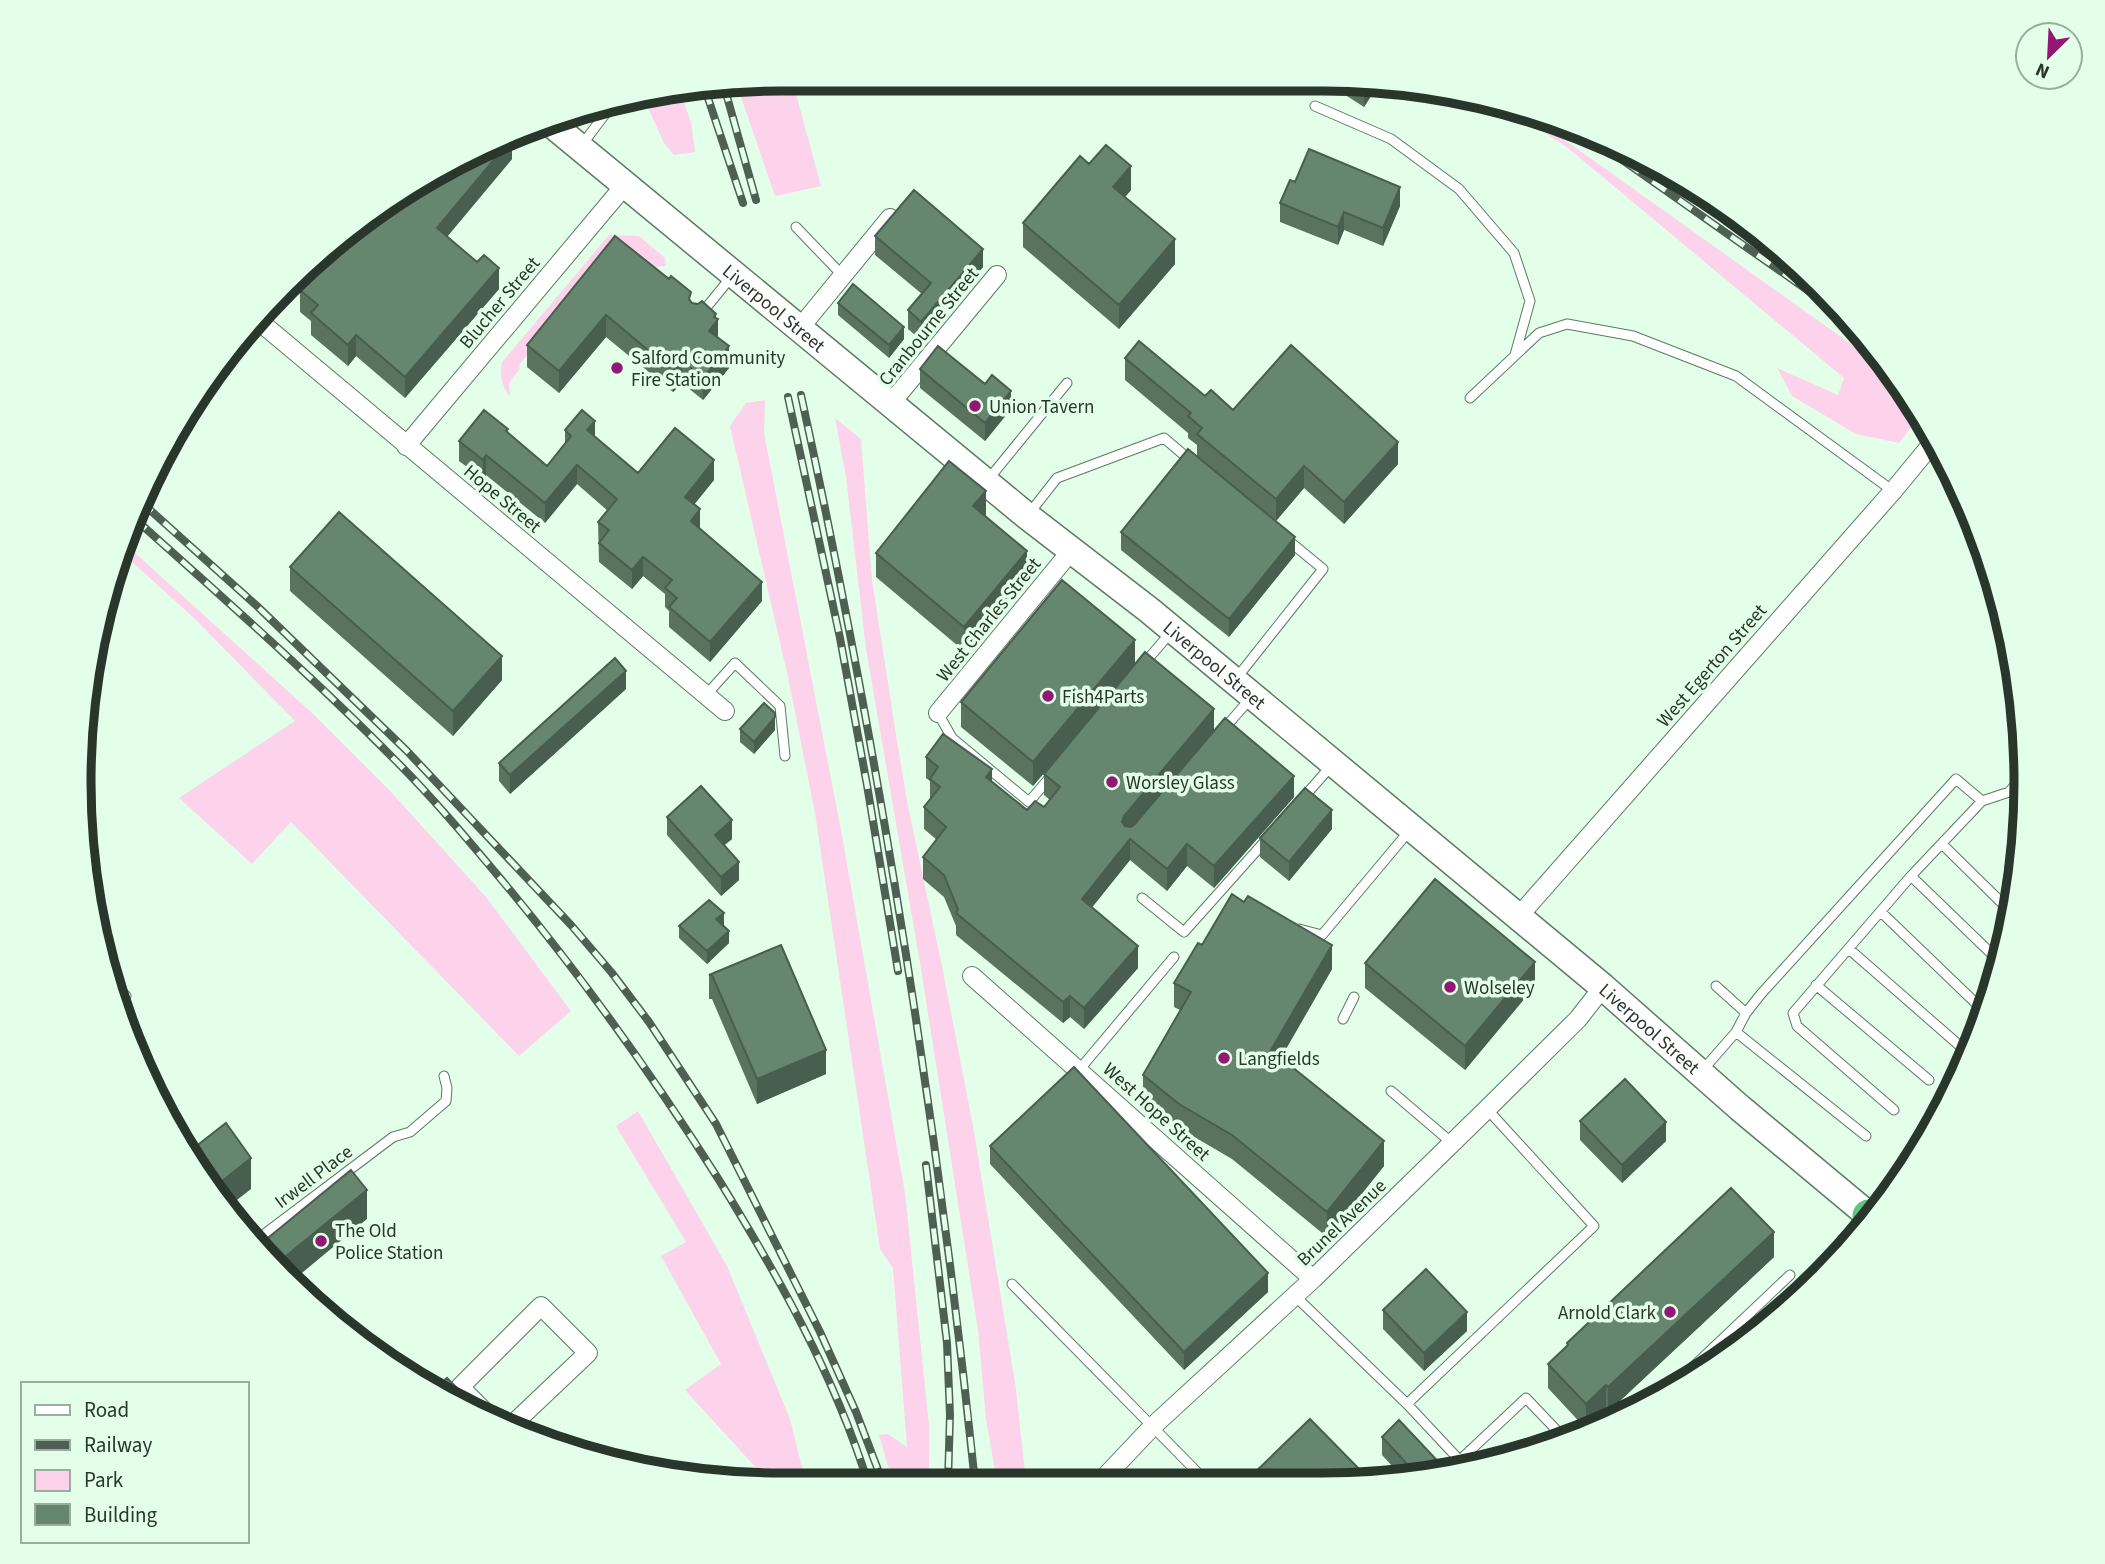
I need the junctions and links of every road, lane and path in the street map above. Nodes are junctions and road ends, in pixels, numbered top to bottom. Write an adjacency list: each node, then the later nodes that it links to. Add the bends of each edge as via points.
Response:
1 (1315, 106): 14 (lane, via 1391,139 1459,189 1514,253 1530,301)
2 (605, 115): 4 (lane)
3 (558, 129): 4 (street, Liverpool Street)
4 (580, 147): 5 (street, Liverpool Street)
5 (625, 185): 8 (street, Liverpool Street); 18 (street, Blucher Street)
6 (902, 205): 10 (street)
7 (796, 227): 10 (lane)
8 (733, 274): 11 (lane); 13 (street, Liverpool Street)
9 (997, 275): 17 (street, Cranbourne Street)
10 (843, 276): 13 (street)
11 (696, 319)
12 (263, 325): 18 (street, Hope Street)
13 (799, 329): 17 (street, Liverpool Street)
14 (1514, 356): 16 (lane); 22 (lane, via 1539,333 1567,324 1633,336 1736,376)
15 (1067, 383): 21 (lane)
16 (1470, 398)
17 (891, 403): 21 (street, Liverpool Street)
18 (406, 446): 29 (street, Hope Street)
19 (1927, 448): 22 (street, West Egerton Street)
20 (1196, 465): 23 (lane, via 1164,439 1057,478)
21 (986, 482): 23 (street, Liverpool Street)
22 (1893, 491): 46 (street, West Egerton Street)
23 (1027, 516): 25 (street, Liverpool Street)
24 (1281, 534): 28 (lane, via 1323,569)
25 (1071, 551): 26 (street, Liverpool Street); 31 (street, West Charles Street)
26 (1172, 630): 27 (lane); 28 (street, Liverpool Street)
27 (1140, 669)
28 (1243, 689): 32 (lane); 34 (street, Liverpool Street)
29 (706, 694): 30 (street, Hope Street); 33 (lane, via 734,663 780,706)
30 (725, 710)
31 (938, 713): 35 (lane, via 952,738 1029,802)
32 (1217, 736)
33 (785, 756)
34 (1333, 764): 38 (lane); 39 (street, Liverpool Street)
35 (1055, 771)
36 (2014, 786): 37 (lane)
37 (1982, 801): 41 (lane); 57 (lane, via 1956,779)
38 (1297, 806)
39 (1411, 828): 46 (street, Liverpool Street); 47 (lane, via 1322,935)
40 (1271, 835): 43 (lane, via 1184,932)
41 (1942, 844): 42 (lane); 44 (lane)
42 (1911, 876): 45 (lane); 49 (lane)
43 (1142, 898)
44 (2003, 904)
45 (1881, 912): 48 (lane); 56 (lane)
46 (1518, 917): 53 (street, Liverpool Street)
47 (1285, 924)
48 (1849, 949): 52 (lane); 60 (lane)
49 (1992, 954)
50 (1174, 957): 61 (lane)
51 (972, 976): 61 (street, West Hope Street)
52 (1816, 985): 64 (lane); 67 (lane, via 1793,1013 1797,1026)
53 (1603, 986): 62 (street, Liverpool Street); 66 (street, Brunel Avenue, via 1578,1019)
54 (1716, 986): 57 (lane)
55 (1354, 997): 58 (lane)
56 (1977, 1004)
57 (1746, 1013): 59 (lane)
58 (1343, 1019)
59 (1737, 1032): 62 (lane); 68 (lane)
60 (1961, 1047)
61 (1079, 1070): 73 (street, West Hope Street)
62 (1700, 1073): 70 (street, Liverpool Street)
63 (444, 1076): 71 (lane, Irwell Place, via 446,1101 410,1132 393,1137)
64 (1929, 1080)
65 (1391, 1091): 69 (lane)
66 (1487, 1109): 69 (street, Brunel Avenue); 78 (lane, via 1594,1226)
67 (1894, 1110)
68 (1866, 1136)
69 (1452, 1143): 73 (street, Brunel Avenue)
70 (1864, 1212)
71 (261, 1237)
72 (1790, 1275): 76 (lane)
73 (1314, 1279): 75 (street, Brunel Avenue)
74 (1012, 1284): 80 (lane)
75 (1295, 1296): 78 (lane); 80 (street, Brunel Avenue)
76 (1698, 1363)
77 (474, 1401): 79 (street, via 460,1387 541,1306 588,1353)
78 (1407, 1404): 83 (lane)
79 (518, 1420)
80 (1152, 1427): 84 (street, Brunel Avenue); 85 (lane)
81 (1558, 1431): 82 (lane, via 1526,1398)
82 (1468, 1457)
83 (1460, 1460)
84 (1109, 1473)
85 (1199, 1473)

